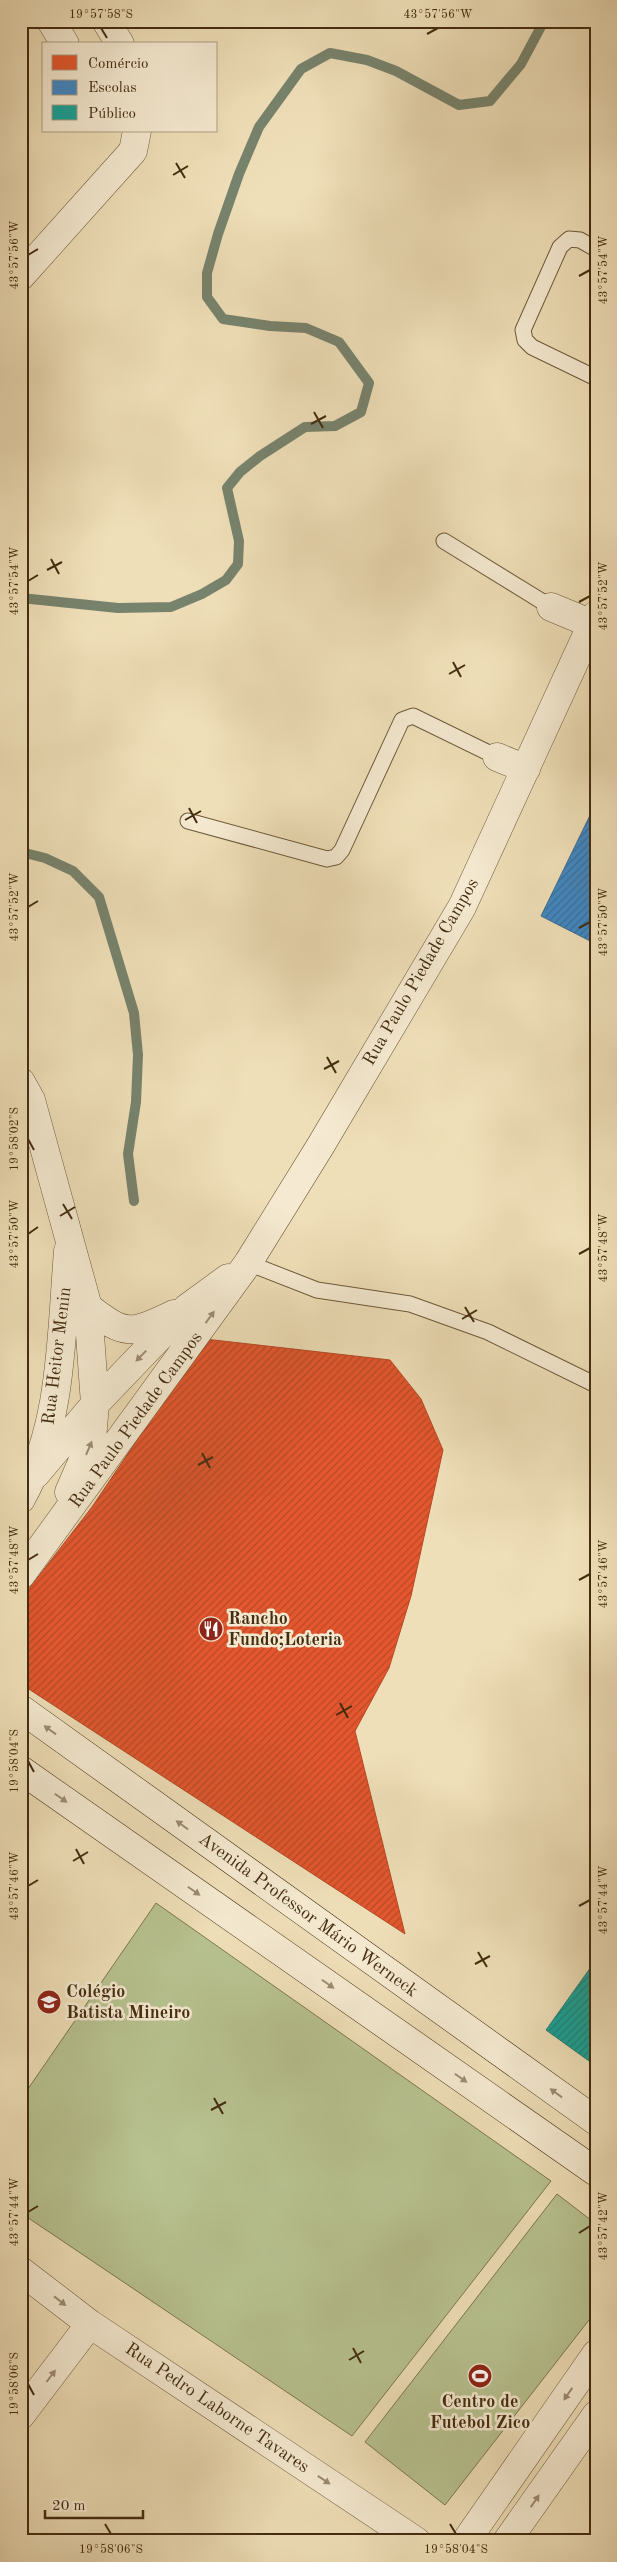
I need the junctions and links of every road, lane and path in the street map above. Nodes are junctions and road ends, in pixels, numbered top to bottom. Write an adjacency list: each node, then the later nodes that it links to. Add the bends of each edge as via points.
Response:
1 (51, 21): 3 (street)
2 (106, 21): 4 (street)
3 (64, 42)
4 (119, 42)
5 (130, 138): 7 (street)
6 (596, 249): 8 (lane, via 580,240 569,239 560,247 523,330 525,340 532,347)
7 (21, 276)
8 (596, 378)
9 (444, 541): 10 (lane)
10 (551, 607): 11 (street)
11 (594, 619): 13 (street, Rua Paulo Piedade Campos)
12 (497, 757): 13 (street); 14 (lane, via 413,716 406,717 336,857 327,859)
13 (526, 769): 17 (street, Rua Paulo Piedade Campos, via 462,907)
14 (188, 821)
15 (21, 1082): 16 (street, Rua Heitor Menin, via 31,1100)
16 (69, 1237): 18 (street, Rua Heitor Menin); 22 (street, Rua Heitor Menin, via 57,1382)
17 (248, 1263): 19 (street, Rua Paulo Piedade Campos); 20 (lane, via 317,1290 410,1304 488,1332); 24 (street, Rua Paulo Piedade Campos, one-way to 17)
18 (88, 1307): 19 (street, via 123,1330 138,1330); 21 (street, Rua Heitor Menin)
19 (187, 1308): 21 (street, Rua Paulo Piedade Campos, one-way to 21)
20 (596, 1385)
21 (95, 1404): 22 (street, Rua Paulo Piedade Campos); 24 (street, Rua Heitor Menin, one-way to 21, via 92,1439)
22 (36, 1474): 23 (street, Rua Heitor Menin)
23 (21, 1499)
24 (48, 1541): 25 (street, Rua Paulo Piedade Campos)
25 (21, 1575)
26 (21, 1709): 28 (street, Avenida Professor Mário Werneck, one-way to 26)
27 (21, 1770): 29 (street, one-way to 29)
28 (596, 2121)
29 (596, 2172)
30 (21, 2271): 31 (street, Rua Pedro Laborne Tavares, one-way to 31)
31 (90, 2324): 33 (street, one-way to 31); 35 (street, Rua Pedro Laborne Tavares, one-way to 35)
32 (596, 2354): 36 (street, one-way to 36)
33 (21, 2414)
34 (596, 2415): 37 (street, one-way to 34)
35 (416, 2541)
36 (466, 2541)
37 (507, 2541)

